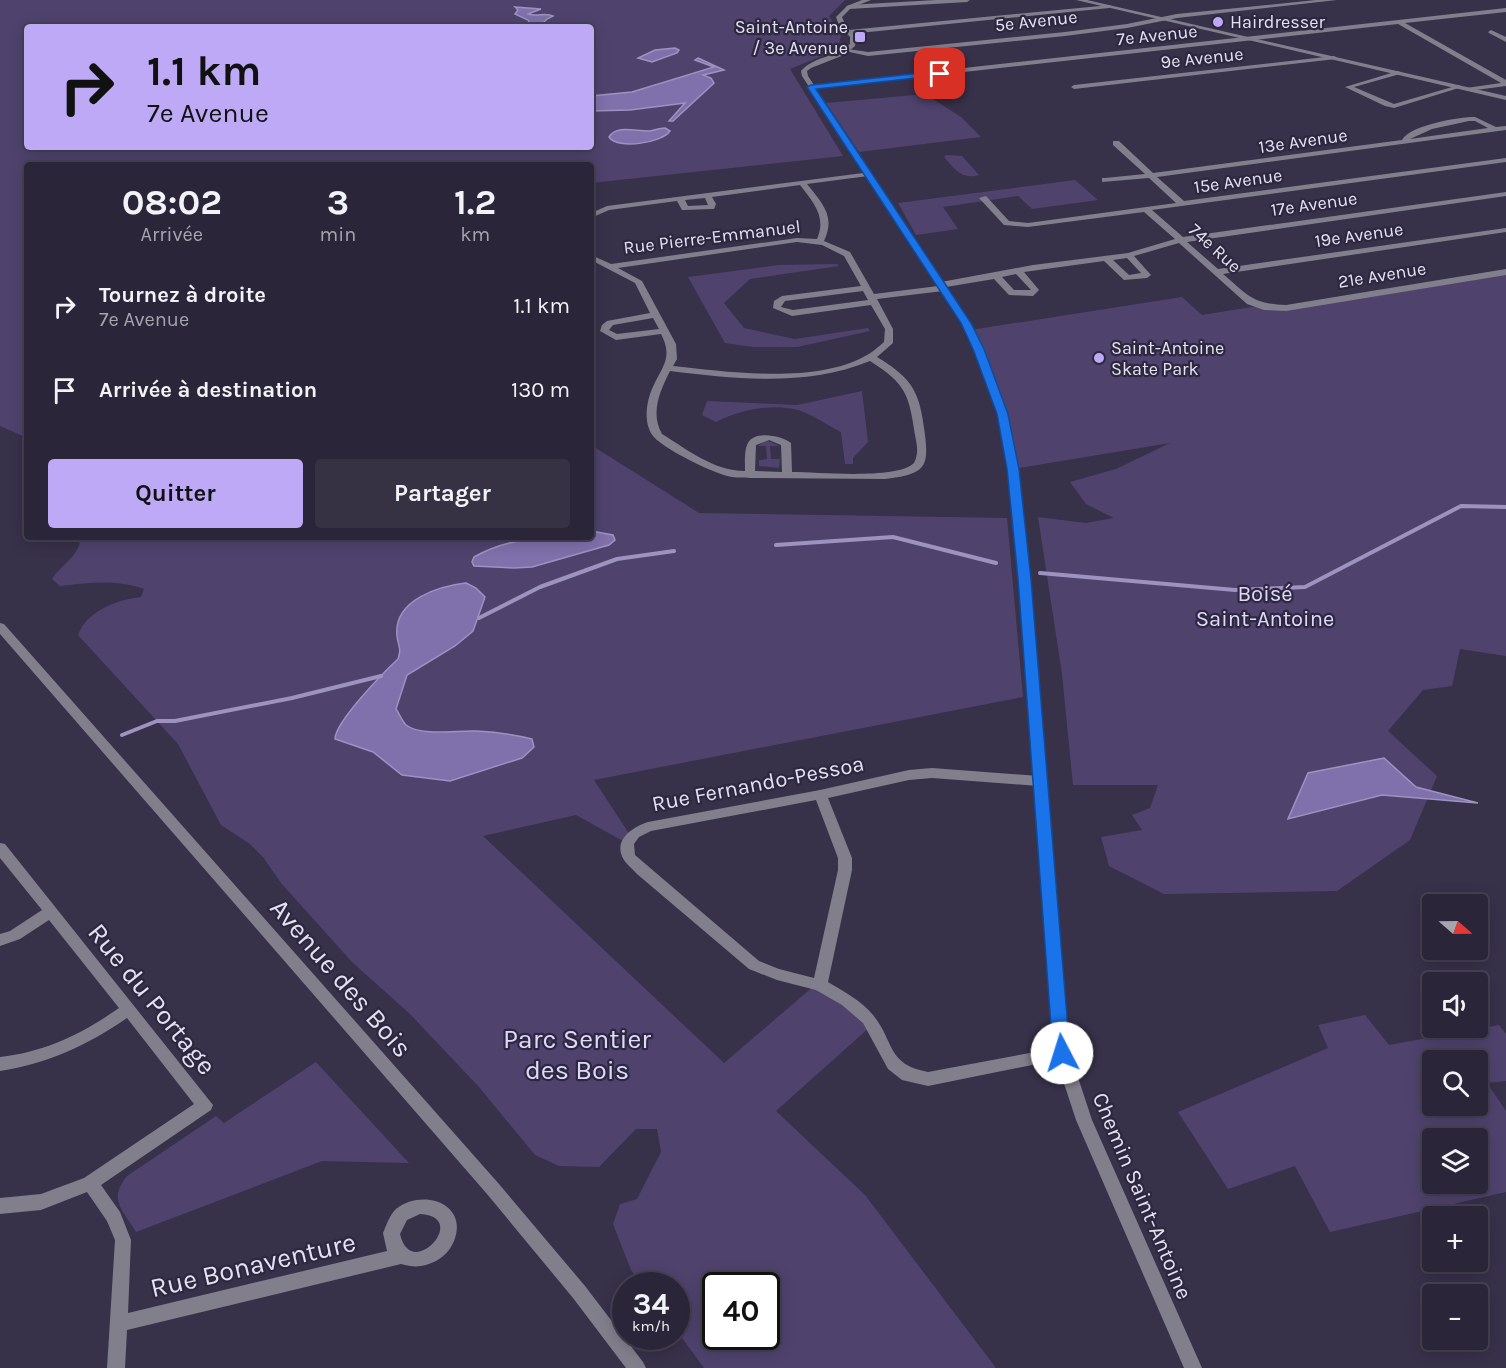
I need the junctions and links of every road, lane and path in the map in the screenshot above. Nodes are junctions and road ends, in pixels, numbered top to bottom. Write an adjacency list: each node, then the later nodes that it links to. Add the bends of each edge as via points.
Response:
1 (868, 0): 6 (street)
2 (967, 0): 5 (street)
3 (1079, 0): 7 (street)
4 (1334, 0): 9 (street, 5e Avenue)
5 (878, 2): 6 (street)
6 (849, 6): 11 (street, via 839,17)
7 (1109, 6): 9 (street); 11 (street)
8 (1506, 10): 10 (street, 7e Avenue)
9 (1164, 19): 13 (street); 15 (street, 5e Avenue, via 1065,34 889,52)
10 (1399, 22): 13 (street, 7e Avenue); 18 (street)
11 (849, 32): 15 (street, via 854,41)
12 (1491, 32): 14 (street)
13 (1247, 38): 16 (street); 19 (street, 7e Avenue)
14 (1506, 40)
15 (848, 51): 19 (street, via 807,67 805,76)
16 (1334, 58): 17 (street); 20 (street, 9e Avenue)
17 (1398, 73): 21 (street); 21 (street, via 1348,87 1394,106)
18 (1506, 84): 22 (street)
19 (811, 87): 30 (street, Chemin Saint-Antoine)
20 (1074, 87)
21 (1459, 87): 22 (street)
22 (1468, 89): 23 (street)
23 (1506, 98)
24 (1506, 128): 25 (street, 13e Avenue)
25 (1496, 130): 26 (street); 27 (street, 13e Avenue); 27 (street, via 1476,119 1421,129 1407,136)
26 (1506, 136)
27 (1405, 142): 31 (street, 13e Avenue)
28 (1116, 143): 31 (street, 74e Rue)
29 (1506, 160): 38 (street, 15e Avenue)
30 (868, 174): 33 (street); 52 (street, Chemin Saint-Antoine)
31 (1152, 175): 32 (street, 13e Avenue); 38 (street, 74e Rue)
32 (1105, 180)
33 (802, 183): 35 (street); 43 (street, via 825,217 826,232)
34 (1506, 194): 42 (street, 17e Avenue)
35 (707, 195): 36 (street); 36 (street, via 712,204 705,208 685,208)
36 (680, 198): 40 (street, via 608,208)
37 (983, 198): 39 (street, 15e Avenue, via 1007,223 1022,226)
38 (1182, 204): 39 (street, 15e Avenue)
39 (1146, 209): 42 (street, 74e Rue)
40 (594, 215)
41 (1506, 230): 49 (street, 19e Avenue)
42 (1182, 240): 44 (street, 17e Avenue); 49 (street, 74e Rue)
43 (820, 242): 47 (street, Rue Pierre-Emmanuel, via 797,240); 53 (street, Rue Pierre-Emmanuel, via 847,254)
44 (1129, 255): 46 (street, 17e Avenue); 46 (street, via 1147,275 1127,278)
45 (594, 258): 47 (street)
46 (1107, 258): 48 (street, 17e Avenue)
47 (611, 266): 55 (street, via 638,281)
48 (1018, 271): 51 (street, 17e Avenue); 51 (street, via 1035,290 1032,293 1012,293)
49 (1217, 272): 54 (street, 74e Rue, via 1250,302)
50 (1506, 272): 54 (street, 21e Avenue, via 1286,308)
51 (996, 276): 52 (street, 17e Avenue)
52 (942, 286): 53 (street, 17e Avenue); 62 (street, Chemin Saint-Antoine, via 979,349 1003,414 1013,469)
53 (871, 295): 53 (street, via 782,299 777,308 792,313); 57 (street, Rue Pierre-Emmanuel, via 890,337)
54 (1264, 307)
55 (655, 315): 56 (street); 56 (street, via 610,322 604,331 616,337)
56 (664, 331): 58 (street, via 673,352)
57 (872, 358): 58 (street, via 786,376 745,377); 60 (street, via 909,387 916,408 922,461 904,474)
58 (669, 368): 59 (street, via 656,390 651,412 658,436 718,471)
59 (750, 475): 60 (street); 60 (street, via 751,445 770,437 786,443)
60 (787, 475)
61 (0, 627): 76 (street, Avenue des Bois, via 537,1240)
62 (1040, 781): 63 (street, Rue Fernando-Pessoa, via 932,773); 69 (street, Chemin Saint-Antoine)
63 (820, 795): 67 (street, via 845,858); 67 (street, Rue Fernando-Pessoa, via 648,827 627,843 629,857 642,870 754,965)
64 (0, 848): 65 (street, Rue du Portage)
65 (50, 912): 66 (street); 68 (street, Rue du Portage)
66 (0, 940)
67 (820, 985): 69 (street, Rue Fernando-Pessoa, via 868,1019 893,1064 907,1075 928,1079)
68 (128, 1010): 70 (street, via 86,1038 52,1052); 71 (street, Rue du Portage, via 205,1105)
69 (1062, 1053): 77 (street, Chemin Saint-Antoine, via 1089,1130)
70 (0, 1064)
71 (90, 1183): 72 (street, Rue du Portage, via 41,1202); 74 (street, Rue Bonaventure, via 114,1217 123,1240)
72 (0, 1206)
73 (401, 1256): 74 (street, Rue Bonaventure)
74 (117, 1324): 75 (street, Rue Bonaventure)
75 (116, 1368)
76 (637, 1368)
77 (1193, 1368)

